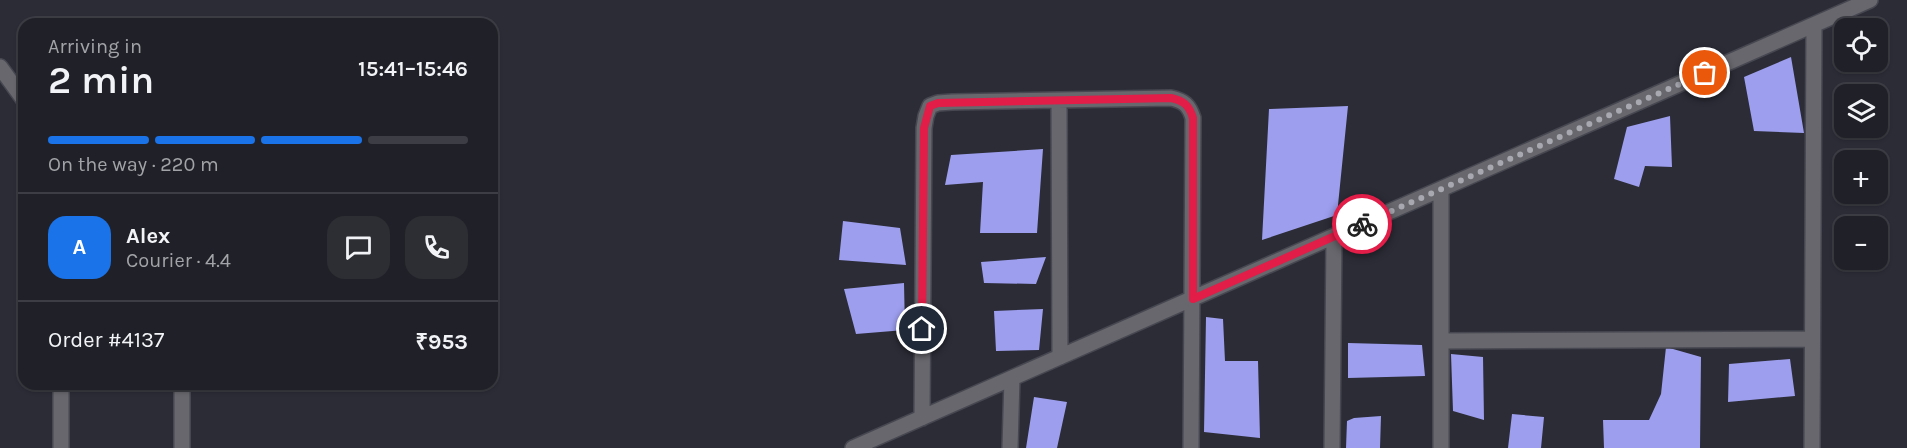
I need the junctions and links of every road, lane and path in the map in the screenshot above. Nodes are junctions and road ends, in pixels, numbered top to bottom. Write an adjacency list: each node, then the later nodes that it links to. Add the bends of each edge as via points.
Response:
1 (1870, 0): 2 (street)
2 (1814, 25): 6 (street); 9 (street)
3 (0, 67): 4 (street)
4 (18, 92)
5 (1059, 100): 8 (street, via 1171,98 1183,100 1189,107 1193,118); 11 (street); 15 (street, via 930,106 924,128)
6 (1442, 189): 7 (street); 10 (street)
7 (1334, 237): 8 (street); 21 (street)
8 (1193, 299): 11 (street); 20 (street)
9 (1812, 339): 10 (street); 23 (street)
10 (1441, 341): 22 (street)
11 (1060, 357): 12 (street)
12 (1012, 378): 15 (street); 19 (street)
13 (61, 390): 16 (street)
14 (182, 390): 17 (street)
15 (922, 418): 18 (street)
16 (61, 448)
17 (182, 448)
18 (853, 448)
19 (1010, 448)
20 (1191, 448)
21 (1332, 448)
22 (1441, 448)
23 (1812, 448)

